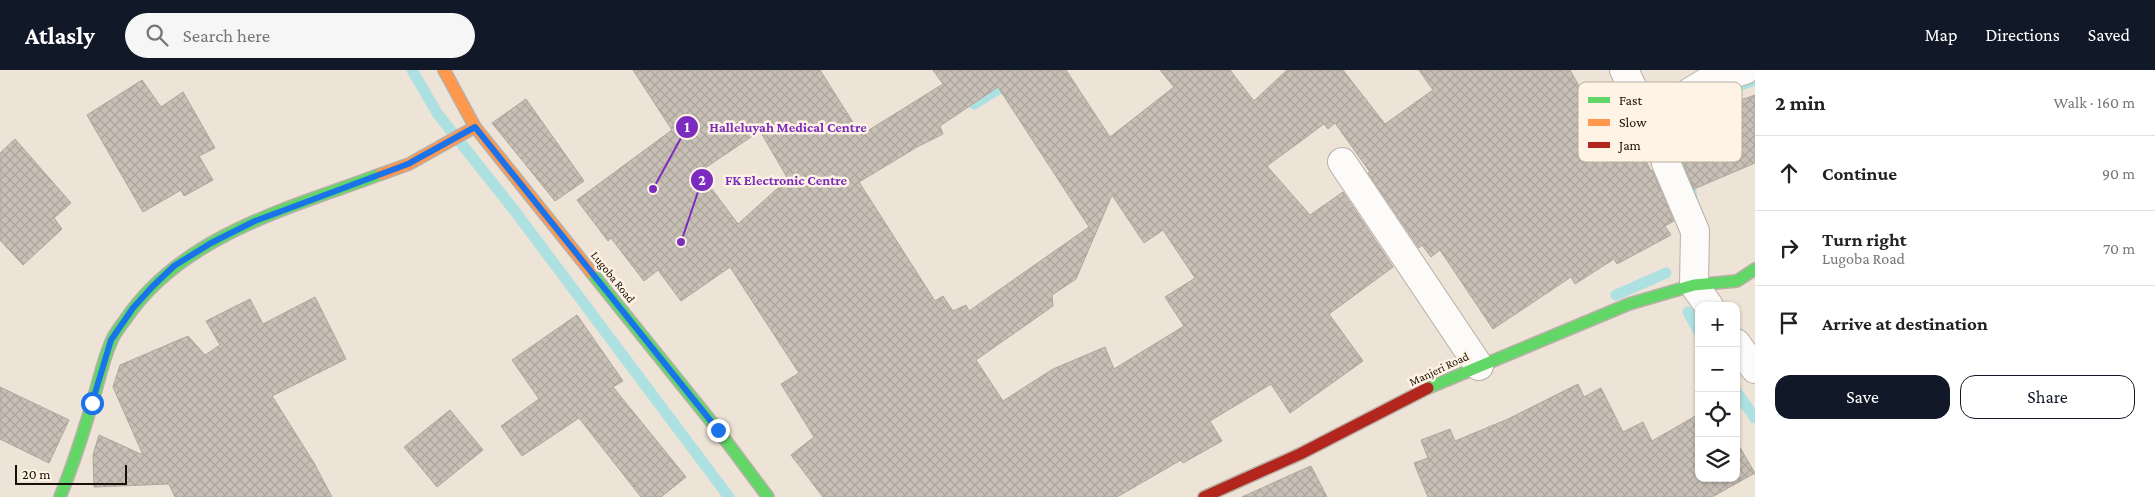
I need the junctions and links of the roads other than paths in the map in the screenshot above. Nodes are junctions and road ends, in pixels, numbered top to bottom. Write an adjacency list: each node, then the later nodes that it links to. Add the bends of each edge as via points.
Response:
1 (444, 70): 6 (street, Lugoba Road)
2 (1624, 70): 4 (street)
3 (1745, 70): 5 (street)
4 (1630, 82)
5 (1708, 82)
6 (475, 127): 14 (street, via 408,164 255,221 174,266 133,308 111,340 76,458); 15 (street, Lugoba Road)
7 (1342, 162): 12 (street)
8 (1666, 162): 10 (street, via 1695,231)
9 (1755, 269): 10 (street, Manjeri Road, via 1737,281)
10 (1702, 295): 12 (street, Manjeri Road, via 1629,304)
11 (1739, 347): 13 (street)
12 (1479, 366): 16 (street, Manjeri Road)
13 (1755, 369)
14 (60, 497)
15 (768, 497)
16 (1204, 497)

